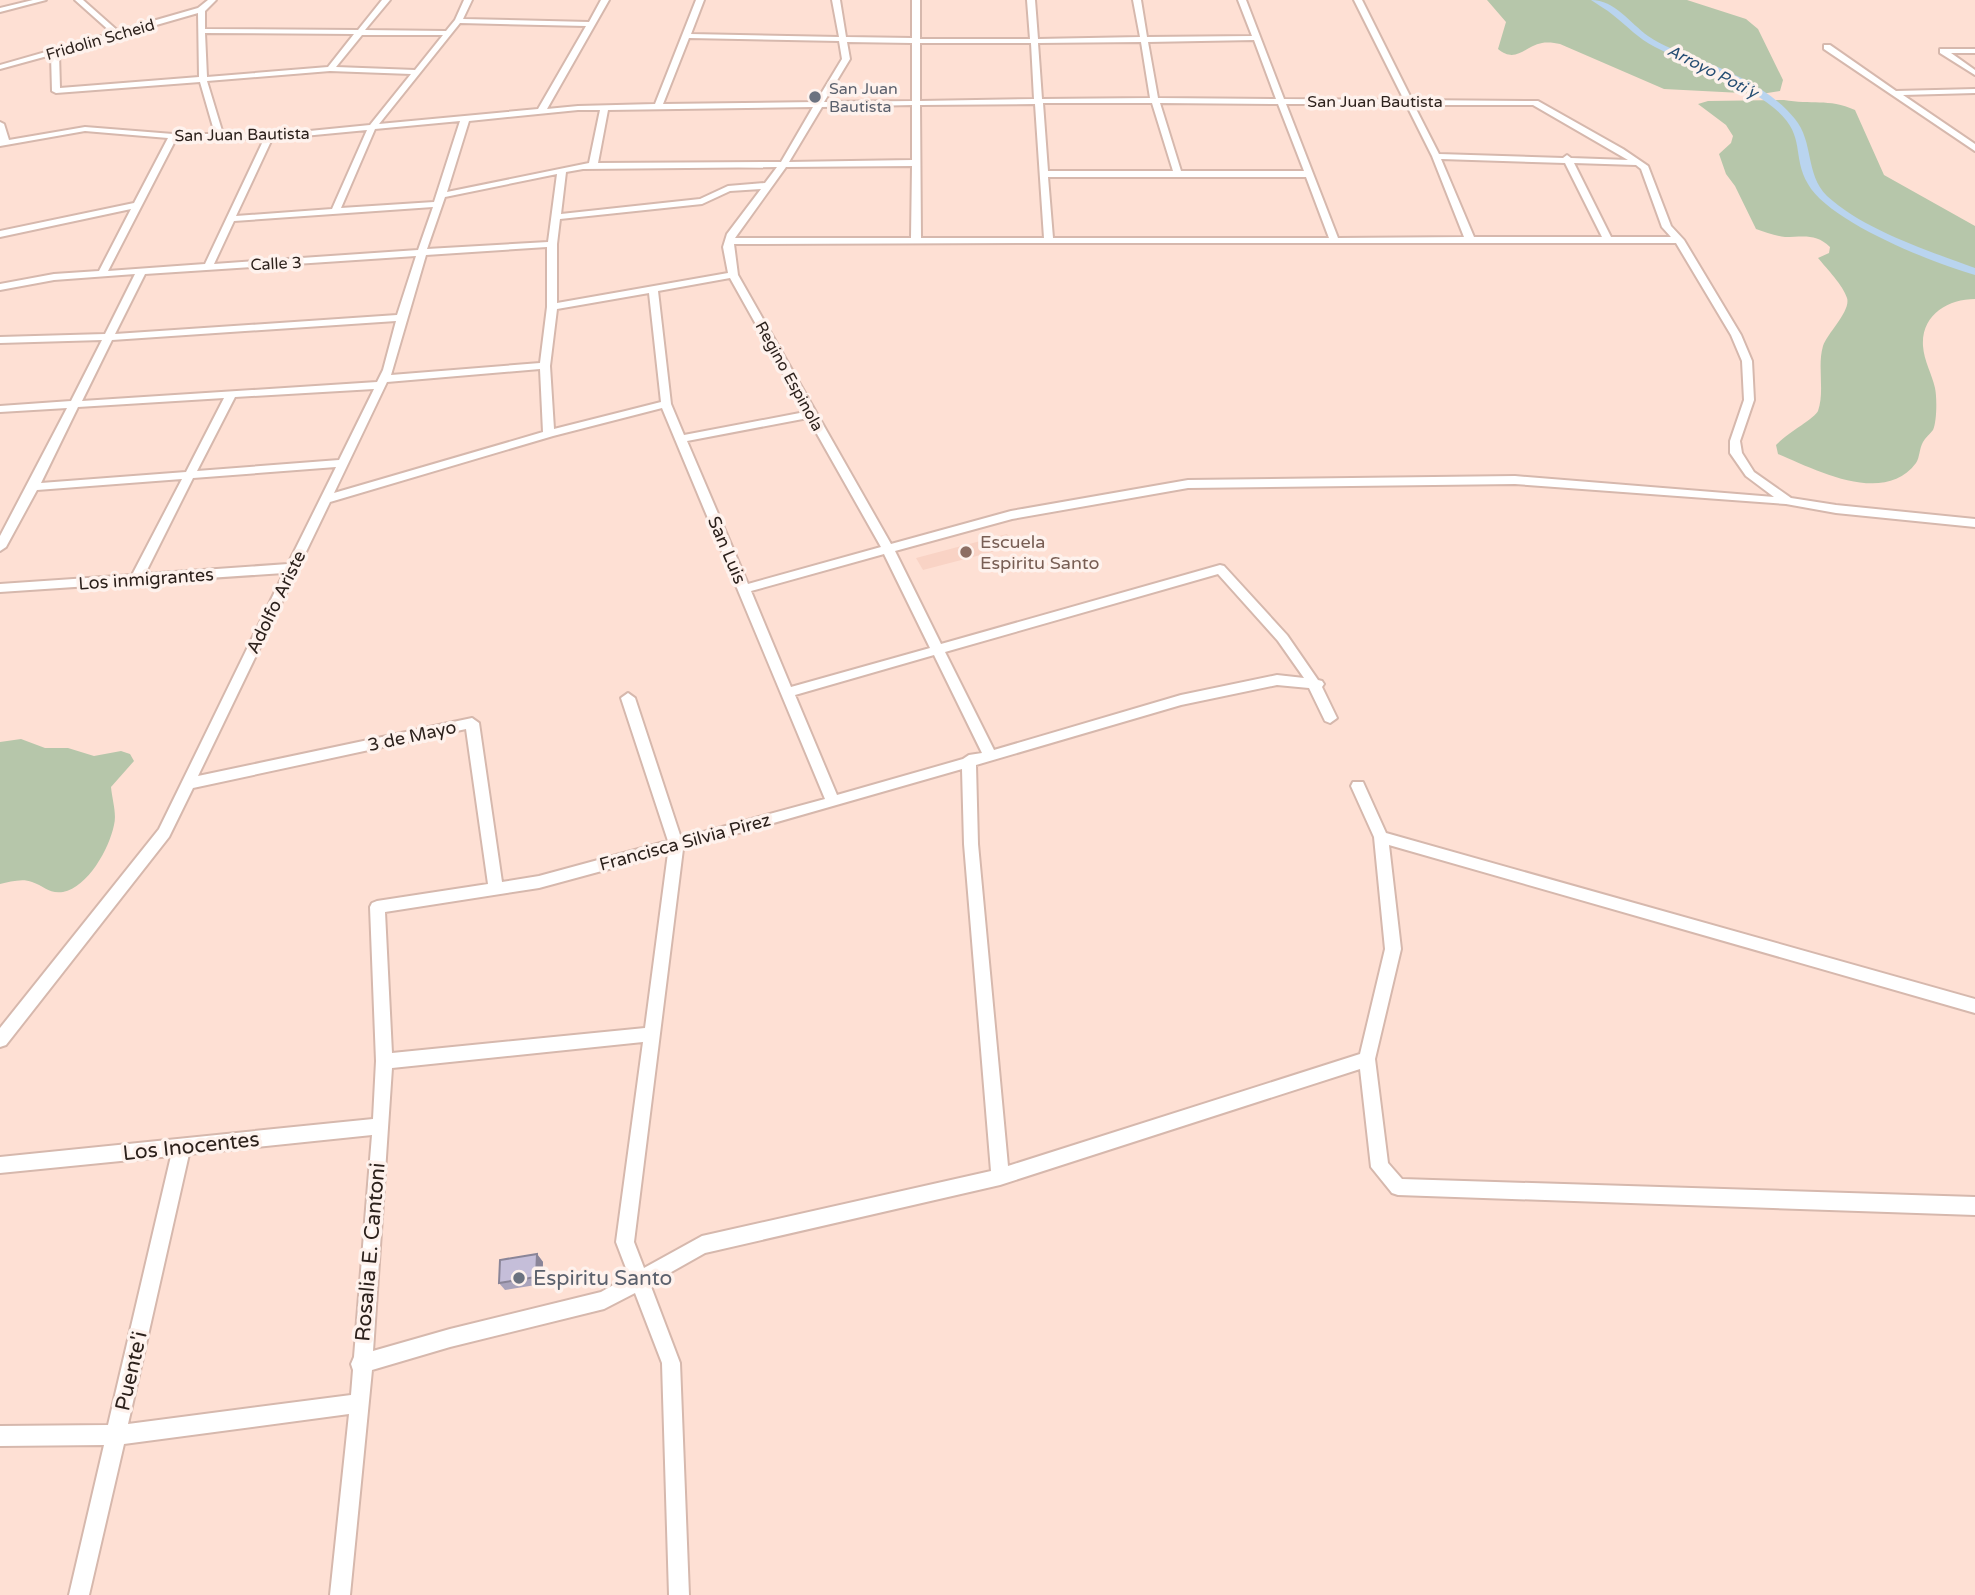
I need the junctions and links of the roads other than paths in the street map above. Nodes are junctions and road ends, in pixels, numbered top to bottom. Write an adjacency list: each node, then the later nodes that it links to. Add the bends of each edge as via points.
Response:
1 (42, 0): 14 (street)
2 (79, 0): 21 (street)
3 (212, 0): 15 (street)
4 (386, 0): 19 (street)
5 (468, 0): 16 (street)
6 (605, 0): 17 (street)
7 (700, 0): 22 (street)
8 (836, 0): 24 (street)
9 (916, 0): 26 (street)
10 (1031, 0): 27 (street)
11 (1137, 0): 25 (street)
12 (1242, 0): 23 (street)
13 (1358, 0): 43 (street)
14 (0, 10)
15 (201, 10): 18 (street); 21 (street, Fridolin Scheid)
16 (458, 20): 17 (street); 20 (street)
17 (592, 23): 48 (street)
18 (202, 31): 19 (street); 37 (street)
19 (360, 31): 20 (street); 34 (street)
20 (446, 33): 35 (street)
21 (117, 34): 30 (street, Fridolin Scheid)
22 (686, 36): 24 (street); 47 (street)
23 (1256, 38): 25 (street); 42 (street)
24 (844, 40): 26 (street); 45 (street, via 846,59)
25 (1145, 40): 27 (street); 41 (street)
26 (916, 41): 27 (street); 44 (street)
27 (1034, 41): 40 (street)
28 (1827, 47): 39 (street)
29 (1975, 51): 36 (street, via 1943,51)
30 (55, 52): 32 (street, Fridolin Scheid); 37 (street, via 56,91)
31 (0, 55): 32 (street)
32 (10, 64): 33 (street, Fridolin Scheid)
33 (0, 67)
34 (330, 69): 35 (street); 37 (street)
35 (416, 72): 51 (street)
36 (1975, 73)
37 (203, 80): 54 (street)
38 (1975, 91): 39 (street)
39 (1895, 93): 55 (street)
40 (1038, 101): 41 (street, San Juan Bautista); 44 (street, San Juan Bautista); 67 (street)
41 (1155, 101): 42 (street, San Juan Bautista); 66 (street)
42 (1279, 101): 43 (street, San Juan Bautista); 68 (street)
43 (1410, 101): 59 (street); 63 (street, San Juan Bautista, via 1535,103)
44 (914, 103): 45 (street, San Juan Bautista); 62 (street)
45 (819, 105): 47 (street, San Juan Bautista); 61 (street)
46 (604, 108): 47 (street, San Juan Bautista); 48 (street, San Juan Bautista); 64 (street)
47 (658, 108)
48 (540, 113): 49 (street, San Juan Bautista)
49 (465, 119): 51 (street, San Juan Bautista); 70 (street, Adolfo Ariste)
50 (0, 124): 57 (street)
51 (372, 128): 53 (street, San Juan Bautista); 72 (street)
52 (173, 136): 54 (street, San Juan Bautista); 57 (street, San Juan Bautista, via 85,129); 71 (street)
53 (269, 137): 54 (street, San Juan Bautista); 74 (street)
54 (220, 138)
55 (1964, 140): 56 (street); 58 (street)
56 (1975, 140)
57 (3, 143)
58 (1975, 148)
59 (1436, 156): 60 (street); 76 (street)
60 (1567, 158): 63 (street); 77 (street)
61 (784, 163): 62 (street); 64 (street); 69 (street)
62 (916, 163): 80 (street)
63 (1639, 163): 78 (street, via 1667,227)
64 (593, 166): 65 (street)
65 (562, 171): 70 (street); 73 (street)
66 (1177, 172): 67 (street); 68 (street)
67 (1046, 174): 81 (street)
68 (1307, 174): 82 (street)
69 (765, 186): 73 (street, via 728,190 702,201); 79 (street)
70 (441, 200): 72 (street); 84 (street, Adolfo Ariste)
71 (138, 205): 75 (street); 87 (street)
72 (335, 212): 74 (street)
73 (558, 217): 83 (street)
74 (231, 219): 85 (street)
75 (0, 234)
76 (1470, 240): 77 (street); 82 (street)
77 (1608, 240): 78 (street)
78 (1679, 240): 108 (street, via 1747,361 1749,400 1735,441 1736,453 1750,474)
79 (730, 241): 80 (street); 88 (street, Regino Espinola)
80 (916, 241): 81 (street)
81 (1049, 242): 82 (street)
82 (1335, 242)
83 (552, 244): 84 (street, Calle 3); 91 (street)
84 (422, 255): 85 (street, Calle 3); 92 (street, Adolfo Ariste)
85 (208, 267): 86 (street, Calle 3)
86 (141, 272): 87 (street, Calle 3); 93 (street)
87 (102, 274): 89 (street, Calle 3)
88 (733, 275): 90 (street); 101 (street, Regino Espinola)
89 (0, 287)
90 (653, 289): 91 (street); 98 (street, San Luis)
91 (552, 307): 95 (street)
92 (400, 318): 93 (street); 96 (street, Adolfo Ariste)
93 (111, 337): 94 (street); 99 (street)
94 (0, 341)
95 (545, 366): 96 (street); 102 (street)
96 (382, 382): 97 (street); 104 (street, Adolfo Ariste)
97 (231, 394): 99 (street); 105 (street)
98 (666, 404): 102 (street); 103 (street, San Luis)
99 (77, 405): 100 (street); 106 (street)
100 (0, 409)
101 (811, 414): 103 (street); 111 (street, Regino Espinola)
102 (549, 434): 107 (street)
103 (680, 439): 115 (street, San Luis)
104 (343, 463): 105 (street); 107 (street, Adolfo Ariste)
105 (187, 476): 106 (street); 113 (street)
106 (33, 487): 110 (street)
107 (326, 499): 112 (street, Adolfo Ariste)
108 (1788, 501): 109 (street); 111 (street, via 1515,480 1188,484 1011,515)
109 (1975, 523)
110 (0, 547)
111 (887, 548): 115 (street); 116 (street, Regino Espinola)
112 (292, 568): 113 (street, Los inmigrantes); 123 (street, Adolfo Ariste)
113 (136, 579): 114 (street, Los inmigrantes)
114 (0, 589)
115 (744, 589): 118 (street, San Luis)
116 (937, 650): 117 (street, via 1220,569 1297,653); 118 (street); 121 (street, Regino Espinola)
117 (1317, 684): 120 (street); 121 (street, Francisca Silvia Pirez, via 1277,680 1181,700)
118 (787, 692): 125 (street, San Luis)
119 (628, 698): 127 (street)
120 (1330, 718)
121 (989, 754): 122 (street, Francisca Silvia Pirez)
122 (969, 760): 125 (street, Francisca Silvia Pirez); 138 (street, via 971,844)
123 (188, 784): 128 (street, 3 de Mayo, via 472,723); 132 (street, Adolfo Ariste, via 164,834)
124 (1357, 786): 126 (street)
125 (833, 802): 127 (street, Francisca Silvia Pirez)
126 (1381, 837): 130 (street); 133 (street, via 1393,949)
127 (676, 845): 128 (street, Francisca Silvia Pirez, via 539,882); 131 (street)
128 (496, 888): 129 (street, Francisca Silvia Pirez)
129 (377, 907): 134 (street, Rosalia E. Cantoni)
130 (1975, 1006)
131 (653, 1034): 134 (street); 140 (street, via 625,1242)
132 (0, 1040)
133 (1367, 1059): 138 (street); 139 (street, via 1380,1167 1398,1187)
134 (384, 1062): 135 (street, Rosalia E. Cantoni)
135 (381, 1126): 136 (street, Los Inocentes); 141 (street, Rosalia E. Cantoni)
136 (182, 1147): 137 (street, Los Inocentes); 143 (street, Puente'i)
137 (0, 1165)
138 (1000, 1177): 140 (street, via 702,1245)
139 (1975, 1206)
140 (639, 1280): 141 (street, via 604,1300); 147 (street, via 671,1363)
141 (360, 1364): 142 (street, Rosalia E. Cantoni)
142 (360, 1402): 143 (street); 146 (street, Rosalia E. Cantoni)
143 (116, 1435): 144 (street); 145 (street, Puente'i)
144 (0, 1436)
145 (79, 1595)
146 (340, 1595)
147 (679, 1595)

